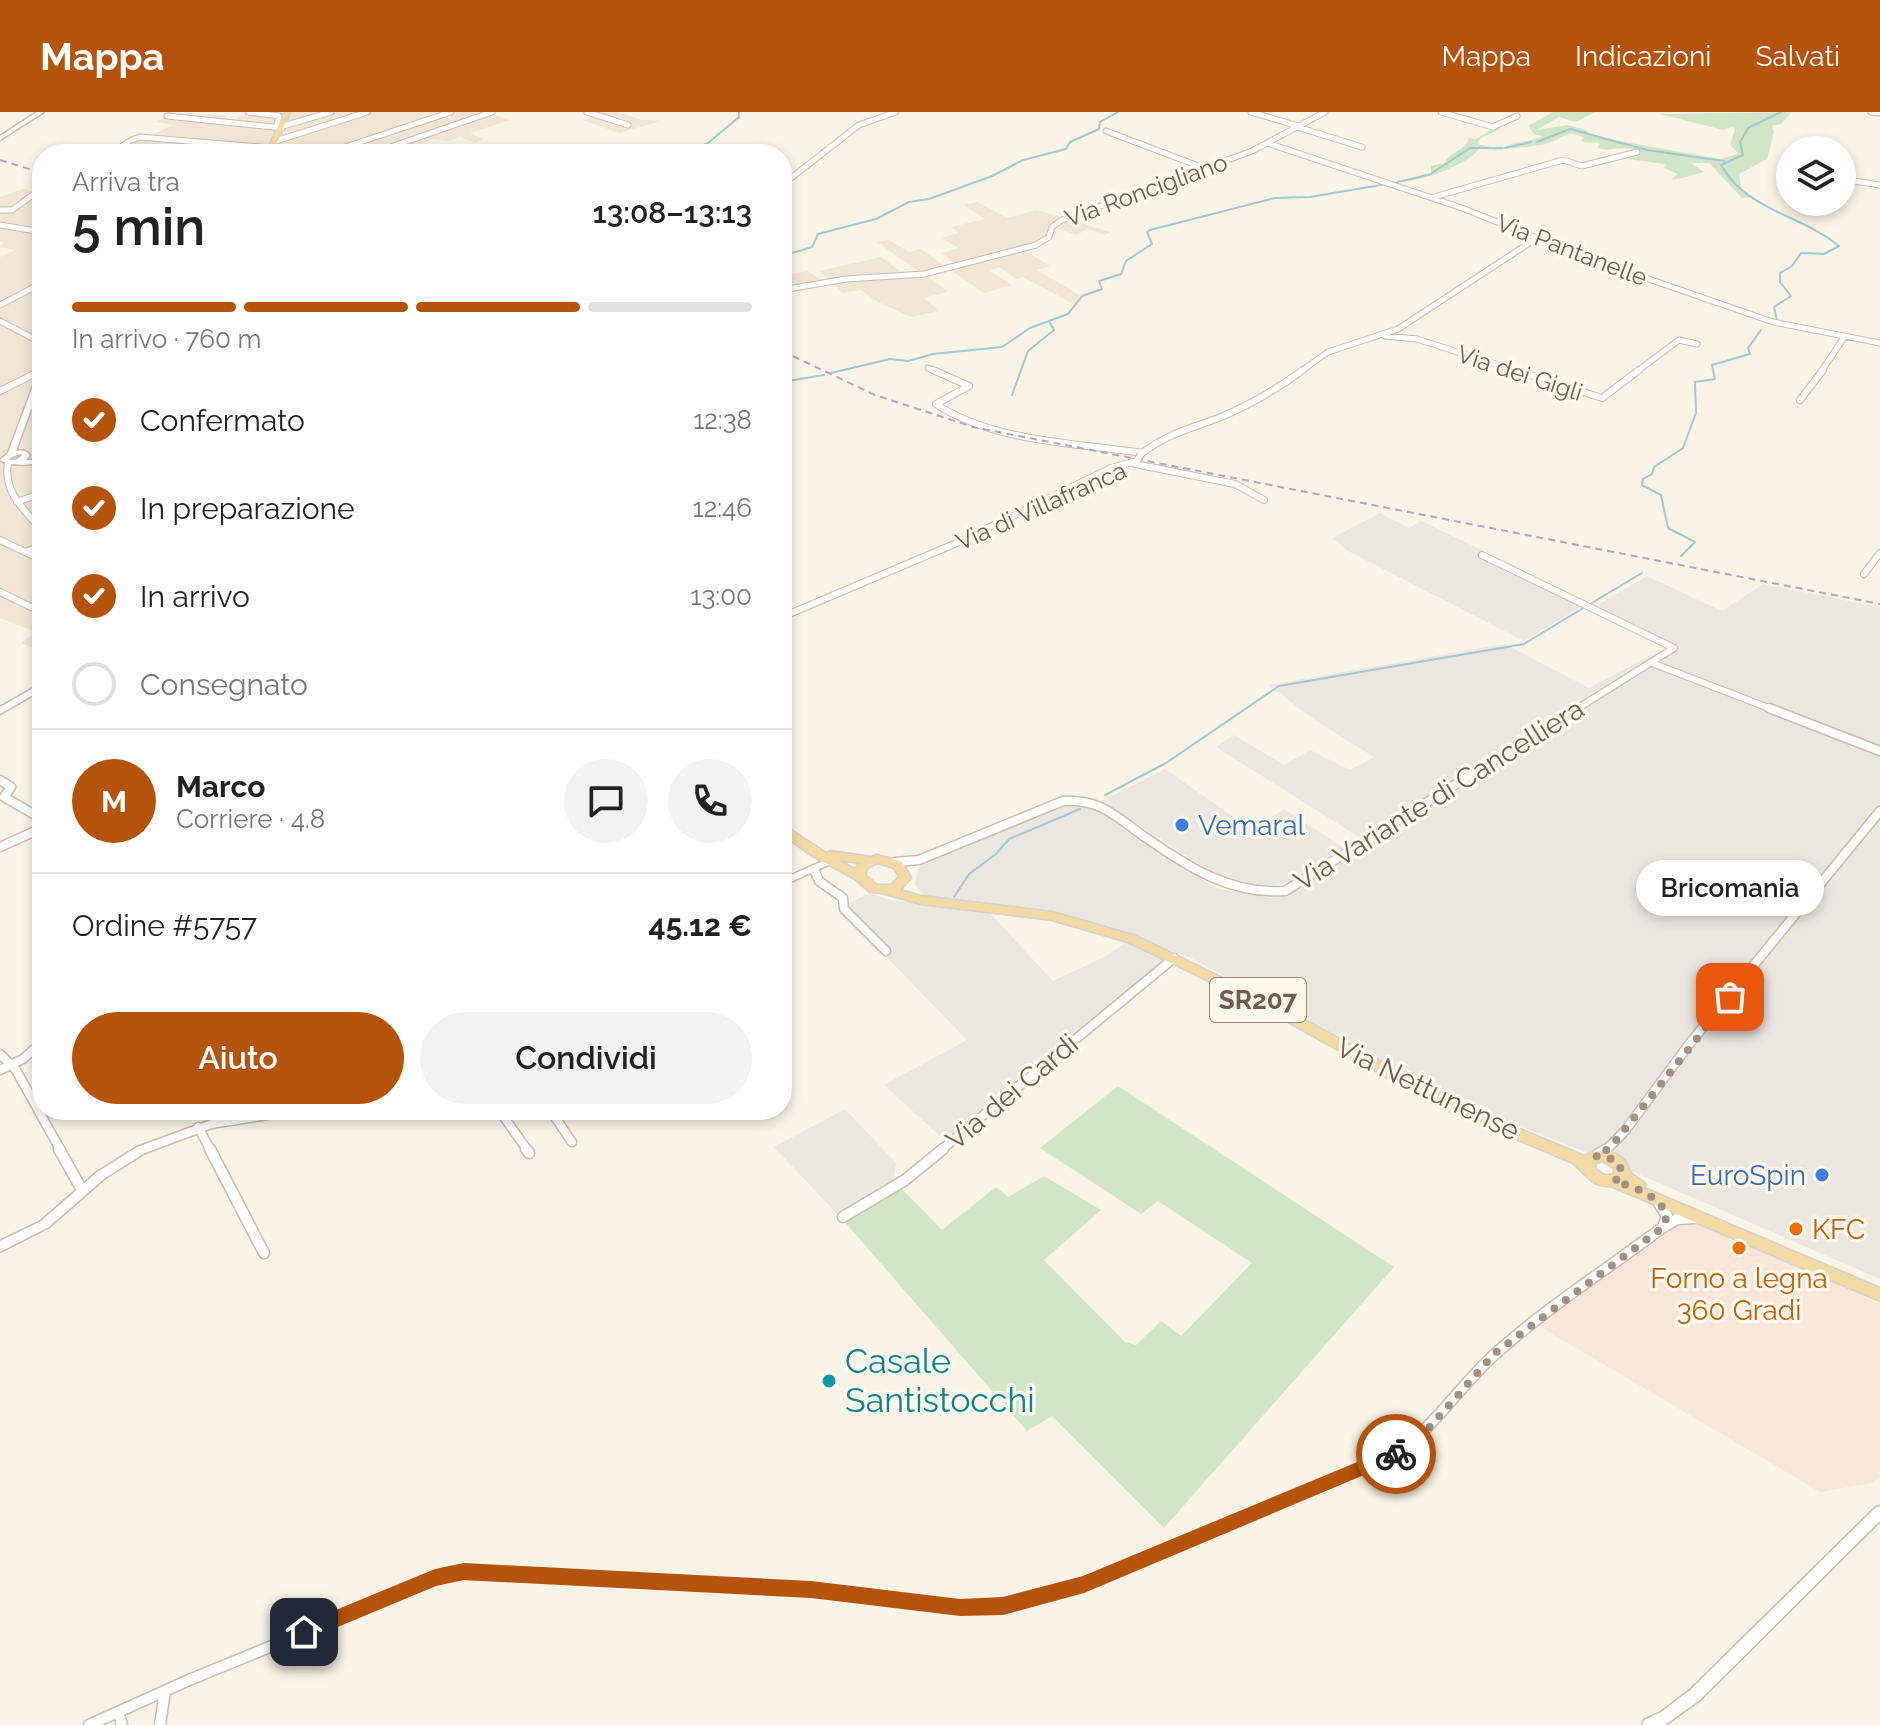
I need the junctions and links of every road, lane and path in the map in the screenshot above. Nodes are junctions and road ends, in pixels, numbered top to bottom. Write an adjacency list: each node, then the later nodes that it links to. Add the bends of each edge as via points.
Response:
1 (41, 112): 21 (street)
2 (248, 112): 18 (street, via 279,116)
3 (287, 112): 18 (main road)
4 (331, 112): 18 (street)
5 (367, 112): 22 (street)
6 (451, 112): 29 (street)
7 (492, 112): 30 (street)
8 (587, 112): 17 (street)
9 (896, 112): 34 (street, via 859,125)
10 (1251, 112): 19 (street)
11 (1325, 112): 19 (street, Via Roncigliano)
12 (1441, 112): 16 (street, via 1493,127)
13 (1871, 112): 14 (street)
14 (1880, 113)
15 (167, 116): 18 (street)
16 (1517, 116)
17 (628, 125)
18 (281, 127): 22 (main road)
19 (1297, 127): 24 (street, Via Roncigliano); 31 (street)
20 (1106, 131): 33 (street)
21 (0, 138)
22 (276, 141): 28 (main road)
23 (199, 142): 25 (street, via 140,137); 26 (street); 27 (street)
24 (1267, 143): 33 (street, Via Roncigliano); 38 (street, Via Pantanelle)
25 (126, 144)
26 (196, 144)
27 (215, 144)
28 (274, 144)
29 (354, 144)
30 (399, 144)
31 (1362, 147)
32 (1637, 152): 38 (street, via 1582,166 1563,160)
33 (1205, 168): 44 (street, Via Roncigliano, via 1062,220 1048,239 1031,246 924,274 849,278)
34 (792, 177)
35 (1856, 181): 36 (street)
36 (1880, 185)
37 (32, 196): 39 (street, via 10,211)
38 (1432, 198): 42 (street, Via Pantanelle)
39 (0, 210)
40 (0, 225): 41 (street)
41 (32, 230)
42 (1537, 238): 47 (street, Via di Villafranca, via 1398,329); 48 (street, Via Pantanelle, via 1773,322)
43 (32, 286): 45 (street)
44 (792, 288)
45 (0, 303)
46 (0, 321): 49 (street)
47 (1372, 336): 51 (street, Via dei Gigli, via 1417,339 1602,398 1679,340); 59 (street, Via di Villafranca, via 1328,352 1273,392 1163,437)
48 (1845, 336): 50 (street, Via Pantanelle); 56 (street)
49 (32, 338)
50 (1880, 343)
51 (1697, 344)
52 (928, 368): 59 (street, via 969,386 936,404 956,416)
53 (32, 375): 54 (street)
54 (0, 391)
55 (32, 399): 57 (street)
56 (1800, 400)
57 (30, 406): 58 (street)
58 (12, 458): 60 (street); 63 (street, via 8,490)
59 (1139, 458): 62 (street, via 1231,483); 74 (street, Via di Villafranca)
60 (32, 461)
61 (32, 497): 63 (street)
62 (1264, 500)
63 (17, 502): 64 (street)
64 (32, 519)
65 (0, 540): 67 (street)
66 (32, 550): 67 (street)
67 (25, 552): 69 (street)
68 (1880, 553): 71 (street, via 1865,572)
69 (32, 555)
70 (1482, 555): 75 (street, Via Variante di Cancelliera, via 1674,648)
71 (1880, 569)
72 (0, 592): 73 (street)
73 (32, 607)
74 (792, 613)
75 (1652, 663): 78 (street); 87 (street, Via Variante di Cancelliera, via 1289,890 1261,893 1223,884 1085,800 1053,805)
76 (32, 692): 77 (street)
77 (0, 711)
78 (1880, 751)
79 (0, 780): 81 (street, via 11,787 4,797)
80 (1880, 811): 108 (street)
81 (32, 813)
82 (32, 833): 84 (street)
83 (792, 835): 85 (main road, Via Nettunense / SR207)
84 (0, 847)
85 (815, 852): 86 (main road, Via Nettunense / SR207); 88 (main road, Via Nettunense / SR207)
86 (870, 860): 89 (main road, Via Nettunense / SR207); 91 (main road)
87 (919, 860): 89 (street, Via Variante di Cancelliera); 92 (street, Via Variante di Cancelliera)
88 (830, 861): 90 (street); 91 (main road, Via Nettunense / SR207)
89 (892, 862): 92 (main road)
90 (814, 869): 93 (street); 96 (street, via 819,881 843,898 844,909)
91 (859, 876): 94 (main road, Via Nettunense / SR207, via 866,885)
92 (905, 877): 94 (main road, via 899,887); 95 (main road)
93 (792, 879)
94 (887, 891): 95 (main road, Via Nettunense / SR207)
95 (921, 900): 97 (main road, Via Nettunense / SR207, via 1060,917)
96 (886, 951)
97 (1174, 958): 111 (main road, Via Nettunense / SR207, via 1452,1106); 115 (street, Via dei Cardi, via 905,1180)
98 (32, 1052): 100 (street)
99 (0, 1054): 100 (street)
100 (12, 1064): 101 (street); 102 (street)
101 (0, 1070)
102 (32, 1100)
103 (43, 1120): 113 (street)
104 (240, 1120): 107 (street)
105 (506, 1120): 110 (street)
106 (557, 1120): 109 (street)
107 (198, 1127): 113 (street, via 134,1153); 119 (street)
108 (1616, 1141): 111 (street); 112 (street)
109 (572, 1142)
110 (529, 1153)
111 (1587, 1159): 112 (main road, SR207); 112 (main road, SR207, via 1597,1179)
112 (1616, 1170): 114 (main road, SR207); 120 (main road, SR207)
113 (82, 1190): 118 (street, via 40,1228)
114 (1650, 1195): 116 (main road, SR207); 117 (street, via 1666,1212)
115 (843, 1217)
116 (1703, 1219): 117 (street, via 1681,1218); 120 (main road, SR207)
117 (1662, 1228): 122 (street, via 1495,1353 1403,1450 1071,1588 974,1608 811,1589 459,1572)
118 (0, 1247)
119 (264, 1253)
120 (1880, 1292)
121 (1880, 1512): 126 (street, via 1695,1695)
122 (165, 1691): 123 (street); 125 (street)
123 (120, 1718): 124 (street)
124 (89, 1725)
125 (160, 1725)
126 (1649, 1725)

